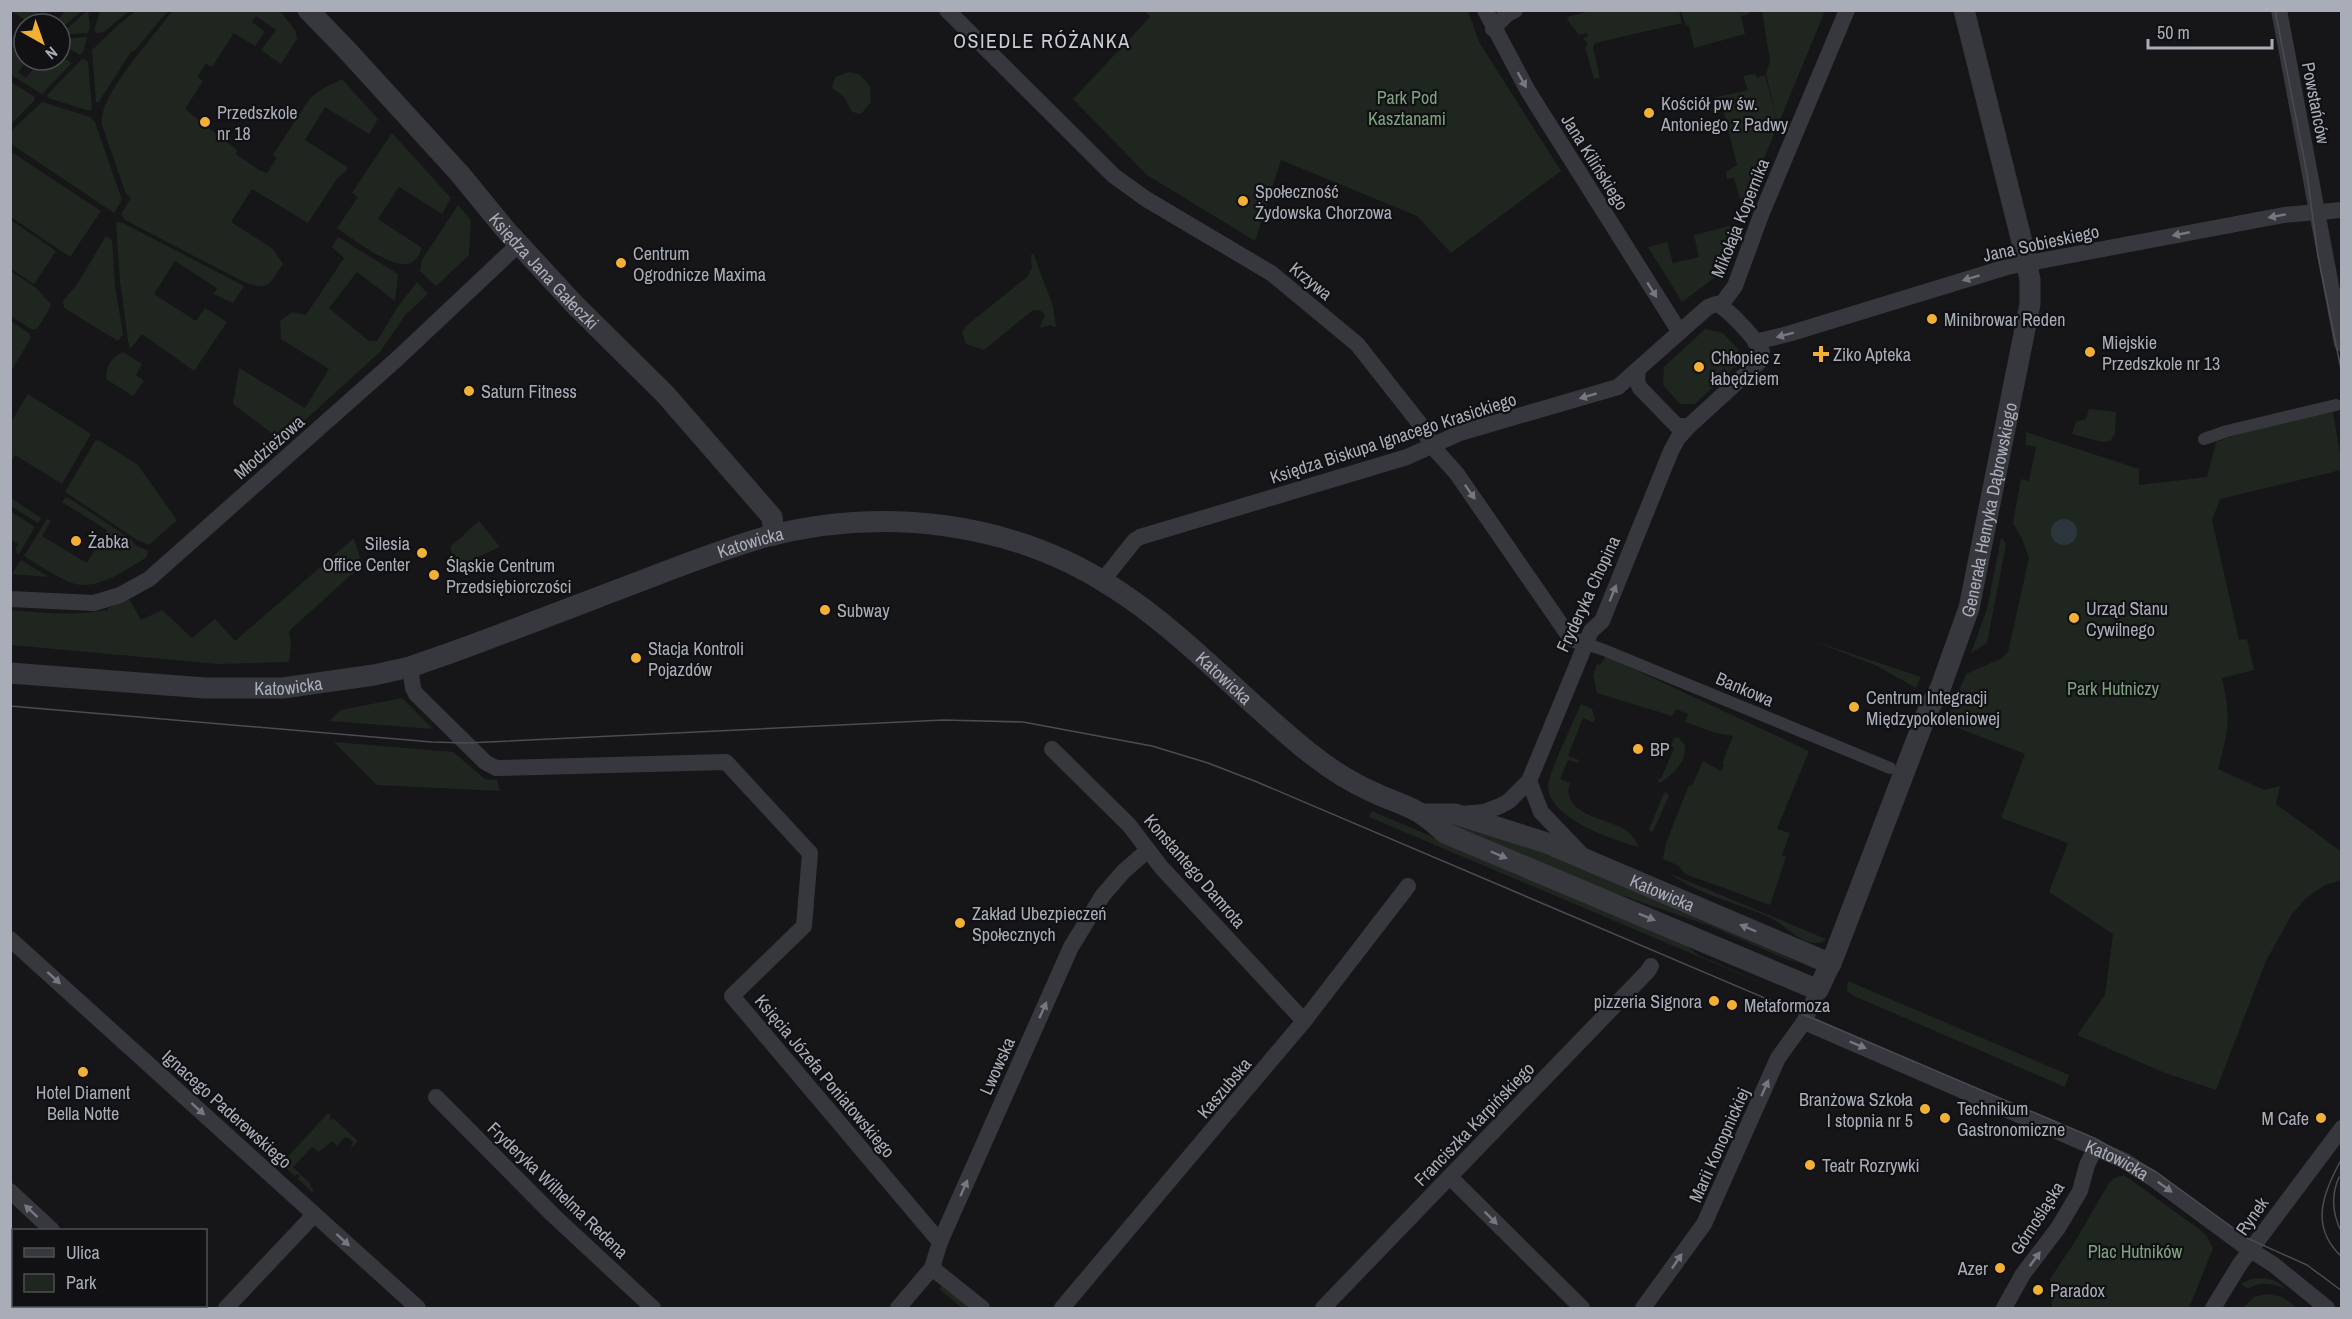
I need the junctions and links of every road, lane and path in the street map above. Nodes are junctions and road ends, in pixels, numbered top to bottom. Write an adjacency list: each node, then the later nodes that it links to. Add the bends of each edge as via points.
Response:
1 (308, 10): 11 (street, Księdza Jana Gałeczki, via 460,174)
2 (948, 10): 21 (street, Krzywa, via 1114,176 1270,273 1357,344 1420,424)
3 (1485, 10): 8 (street, Jana Kilińskiego)
4 (1515, 10): 8 (street)
5 (1847, 10): 13 (street, Mikołaja Kopernika, via 1735,286)
6 (1964, 10): 12 (street, Generała Henryka Dąbrowskiego)
7 (2279, 10): 10 (street, Powstańców)
8 (1493, 29): 14 (street, Jana Kilińskiego, one-way to 14)
9 (2342, 210): 10 (street, Jana Sobieskiego)
10 (2316, 213): 12 (street, Jana Sobieskiego, one-way to 12, via 2289,214); 16 (street, Powstańców)
11 (519, 244): 22 (street, Księdza Jana Gałeczki, via 665,394 772,517); 24 (street, Młodzieżowa, via 397,360 149,579 120,595 94,603)
12 (2027, 263): 15 (street, Jana Sobieskiego, one-way to 15); 37 (street, Generała Henryka Dąbrowskiego, via 2029,310 1968,614)
13 (1721, 305): 14 (street, Księdza Biskupa Ignacego Krasickiego, via 1708,306); 15 (street)
14 (1679, 331): 17 (street, Księdza Biskupa Ignacego Krasickiego)
15 (1755, 342): 19 (street, Fryderyka Chopina, via 1761,350 1760,361)
16 (2342, 344)
17 (1638, 369): 19 (street, via 1640,388 1677,426); 21 (street, Księdza Biskupa Ignacego Krasickiego, one-way to 21, via 1618,387 1460,433)
18 (2336, 405): 20 (street)
19 (1689, 426): 25 (street, Fryderyka Chopina, one-way to 19, via 1591,631 1602,621 1671,451)
20 (2204, 440)
21 (1433, 447): 23 (street, Księdza Biskupa Ignacego Krasickiego, via 1140,537); 25 (street, Krzywa, one-way to 25, via 1457,474 1571,639)
22 (774, 535): 23 (street, Katowicka, via 849,522 936,524 1019,543 1066,560); 26 (street, Katowicka, via 714,553)
23 (1103, 580): 31 (street, Katowicka, via 1160,621 1323,763 1351,782)
24 (10, 599)
25 (1586, 644): 29 (street, Bankowa); 30 (street, Fryderyka Chopina)
26 (410, 667): 27 (street, Katowicka, via 345,681 254,689); 49 (street, Księcia Józefa Poniatowskiego, via 416,694 485,762 496,768 726,762 810,853 804,926 732,996)
27 (10, 673)
28 (1052, 749): 33 (street, Konstantego Damrota, via 1129,825)
29 (1890, 768)
30 (1529, 781): 32 (street, via 1500,806 1473,814); 34 (street, via 1541,812)
31 (1422, 814): 32 (street, Katowicka); 39 (street, Katowicka, one-way to 39, via 1445,833)
32 (1455, 814): 34 (street, Katowicka, via 1520,833)
33 (1148, 850): 40 (street, Konstantego Damrota); 49 (street, Lwowska, one-way to 33, via 1071,947 1108,889)
34 (1587, 860): 37 (street, Katowicka, one-way to 34)
35 (1408, 886): 40 (street, Kaszubska)
36 (10, 939): 47 (street, Ignacego Paderewskiego, one-way to 47)
37 (1831, 964): 39 (street, Generała Henryka Dąbrowskiego)
38 (1651, 966): 45 (street, Franciszka Karpińskiego)
39 (1818, 990): 41 (street, Marii Konopnickiej)
40 (1304, 1022): 57 (street, Kaszubska)
41 (1804, 1022): 44 (street, Katowicka, one-way to 44); 60 (street, Marii Konopnickiej, one-way to 41, via 1704,1224 1778,1058)
42 (436, 1097): 54 (street, Fryderyka Wilhelma Redena, via 553,1215)
43 (2342, 1128): 50 (street, Rynek)
44 (2096, 1147): 50 (street, Katowicka, one-way to 50, via 2155,1180); 61 (street, Górnośląska, one-way to 44, via 2080,1191)
45 (1450, 1177): 58 (street, Franciszka Karpińskiego); 59 (street, one-way to 59)
46 (10, 1191): 48 (street, one-way to 46)
47 (314, 1215): 52 (street); 53 (street, Ignacego Paderewskiego, one-way to 53)
48 (51, 1229)
49 (940, 1242): 51 (street, Lwowska)
50 (2250, 1250): 62 (street); 63 (street, Rynek)
51 (932, 1268): 55 (street, Lwowska); 56 (street)
52 (226, 1308)
53 (418, 1308)
54 (653, 1308)
55 (898, 1308)
56 (982, 1308)
57 (1062, 1308)
58 (1323, 1308)
59 (1582, 1308)
60 (1643, 1308)
61 (2004, 1308)
62 (2213, 1308)
63 (2327, 1308)

